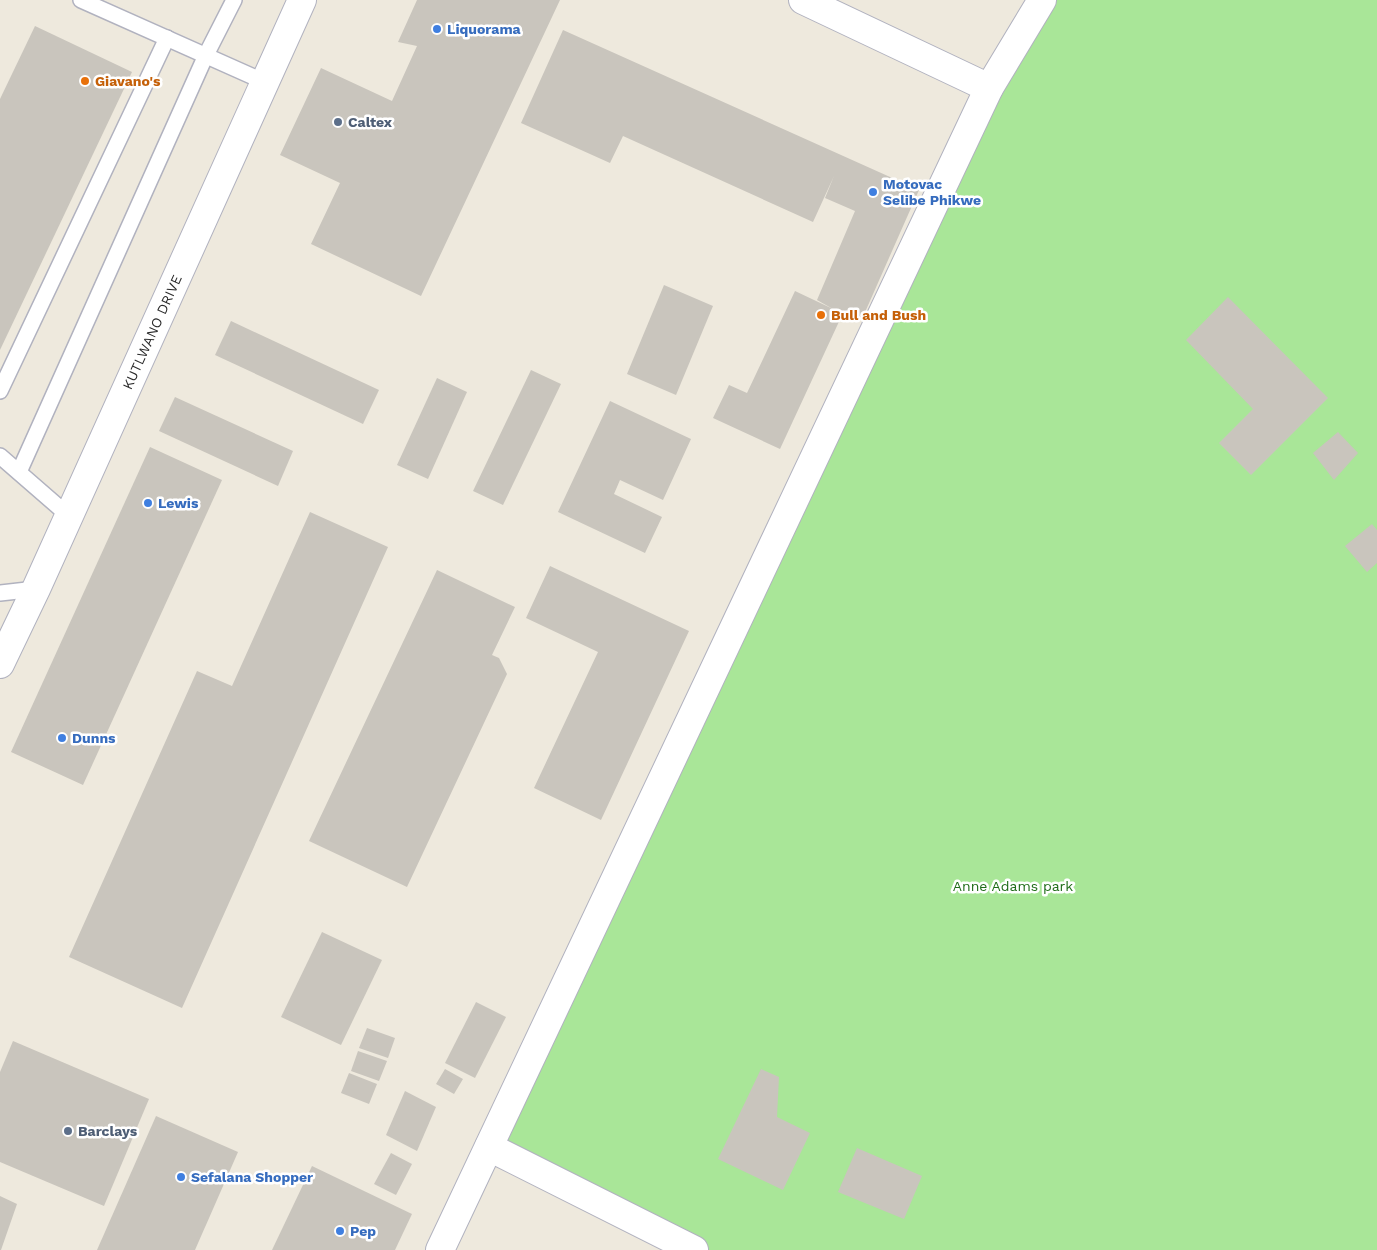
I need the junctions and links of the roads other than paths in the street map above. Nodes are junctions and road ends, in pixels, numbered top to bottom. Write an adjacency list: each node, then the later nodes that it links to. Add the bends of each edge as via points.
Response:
1 (81, 0): 6 (lane)
2 (234, 0): 7 (lane)
3 (302, 0): 8 (street, KUTLWANO DRIVE)
4 (803, 0): 9 (street)
5 (1042, 0): 9 (street)
6 (167, 38): 7 (lane); 10 (lane)
7 (206, 56): 8 (lane); 12 (lane)
8 (265, 82): 13 (street, KUTLWANO DRIVE)
9 (989, 88): 17 (street)
10 (0, 391)
11 (0, 456): 12 (lane)
12 (19, 472): 13 (lane)
13 (69, 516): 14 (street, KUTLWANO DRIVE)
14 (36, 590): 15 (lane); 16 (street, KUTLWANO DRIVE)
15 (0, 592)
16 (0, 664)
17 (489, 1147): 18 (street); 19 (street)
18 (440, 1250)
19 (694, 1250)

